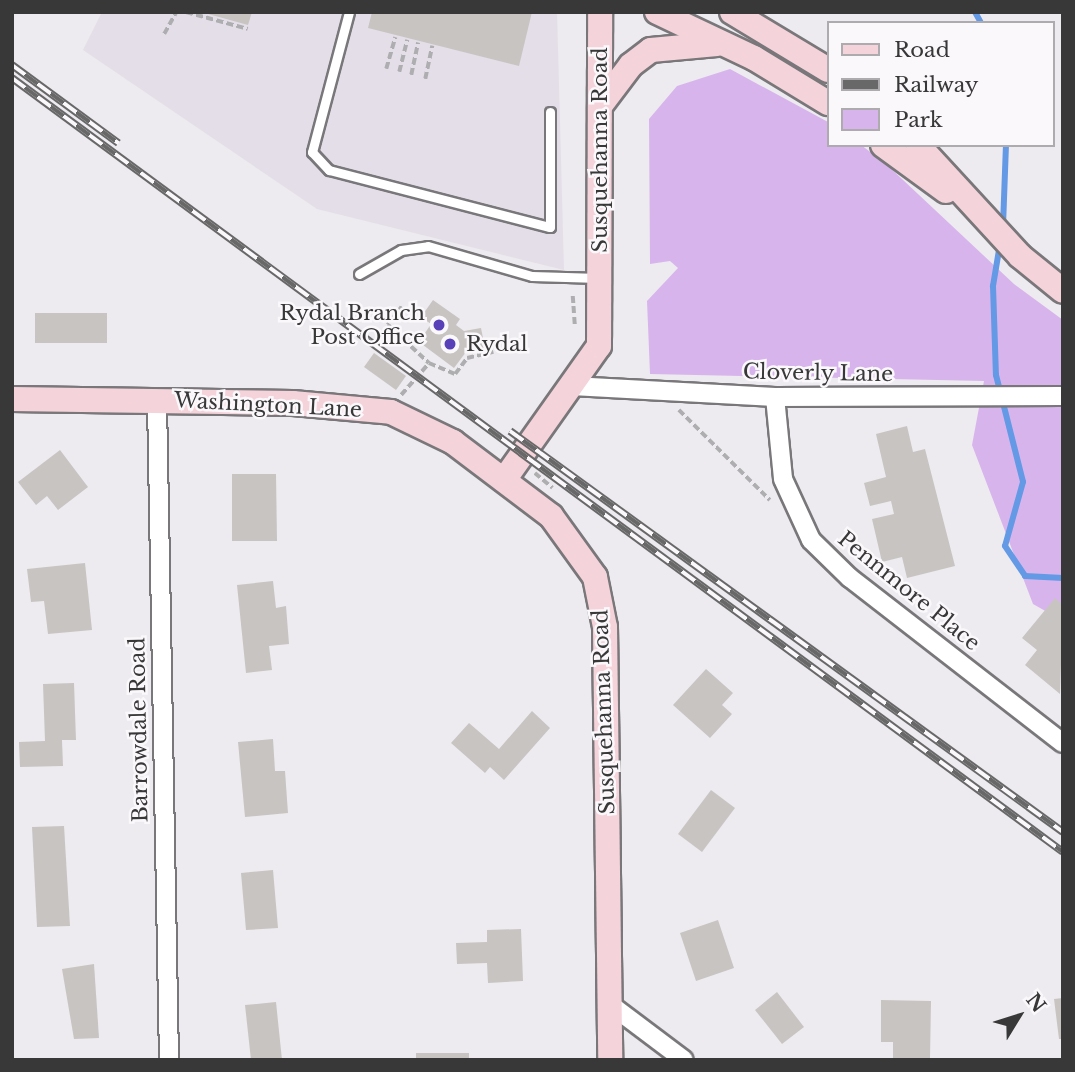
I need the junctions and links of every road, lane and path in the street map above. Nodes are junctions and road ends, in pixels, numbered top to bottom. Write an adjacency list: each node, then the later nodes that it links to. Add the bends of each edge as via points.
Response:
1 (176, 12): 8 (path)
2 (186, 12): 7 (path)
3 (349, 12): 21 (lane, via 312,152 329,170 550,227)
4 (600, 12): 20 (main road, Susquehanna Road)
5 (657, 12): 12 (main road)
6 (732, 12): 15 (main road)
7 (248, 29)
8 (164, 34)
9 (395, 37): 14 (path)
10 (407, 40): 16 (path)
11 (418, 43): 17 (path)
12 (724, 44): 19 (main road); 20 (main road, via 650,50)
13 (432, 46): 18 (path)
14 (386, 69)
15 (827, 69)
16 (399, 72)
17 (411, 75)
18 (425, 79)
19 (827, 102)
20 (600, 106): 26 (main road, Susquehanna Road)
21 (551, 112)
22 (886, 147): 24 (main road)
23 (920, 147): 24 (main road)
24 (986, 221): 27 (main road)
25 (359, 274): 26 (lane, via 401,250 428,246 531,276)
26 (601, 278): 32 (main road, Susquehanna Road, via 599,346)
27 (1063, 291)
28 (402, 307): 30 (path, via 388,325)
29 (493, 352): 30 (path, via 467,358 455,374)
30 (429, 363): 31 (path)
31 (408, 385)
32 (572, 386): 34 (street, Cloverly Lane); 38 (main road, Susquehanna Road)
33 (1063, 396): 34 (street, Cloverly Lane)
34 (775, 397): 40 (street, Pennmore Place, via 783,479 811,540 850,579)
35 (12, 399): 36 (main road, Washington Lane)
36 (157, 400): 38 (main road, Washington Lane, via 391,412 453,442); 42 (street, Barrowdale Road)
37 (675, 406): 39 (path)
38 (504, 480): 41 (main road, Susquehanna Road, via 551,516 595,577 602,613)
39 (774, 505)
40 (1063, 743)
41 (611, 1005): 43 (main road, Susquehanna Road); 44 (street)
42 (169, 1060)
43 (610, 1060)
44 (684, 1060)

